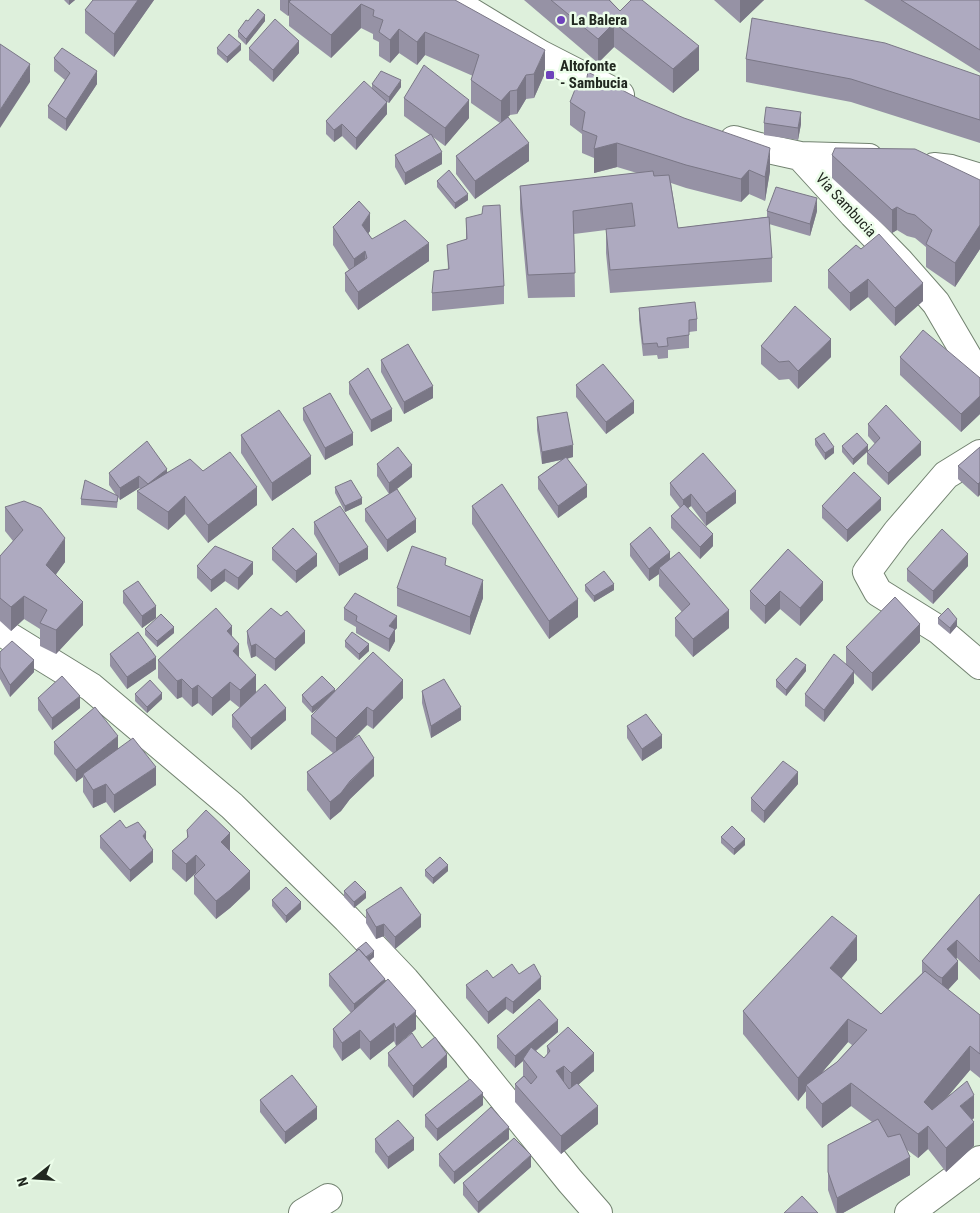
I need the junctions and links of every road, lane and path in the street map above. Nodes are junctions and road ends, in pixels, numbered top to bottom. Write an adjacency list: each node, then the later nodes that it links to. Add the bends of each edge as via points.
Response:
1 (451, 0): 2 (street, via 540,54)
2 (639, 105)
3 (714, 134): 4 (street)
4 (800, 156): 5 (street, via 874,159 951,169); 6 (street, Via Sambucia, via 936,303)
5 (980, 178)
6 (980, 375)
7 (980, 454): 9 (street, via 946,475 867,572 878,592 939,630)
8 (0, 631): 13 (street, via 92,687 232,806 405,980)
9 (980, 666)
10 (980, 1160): 14 (street)
11 (328, 1198): 12 (street)
12 (303, 1213)
13 (598, 1213)
14 (910, 1213)

